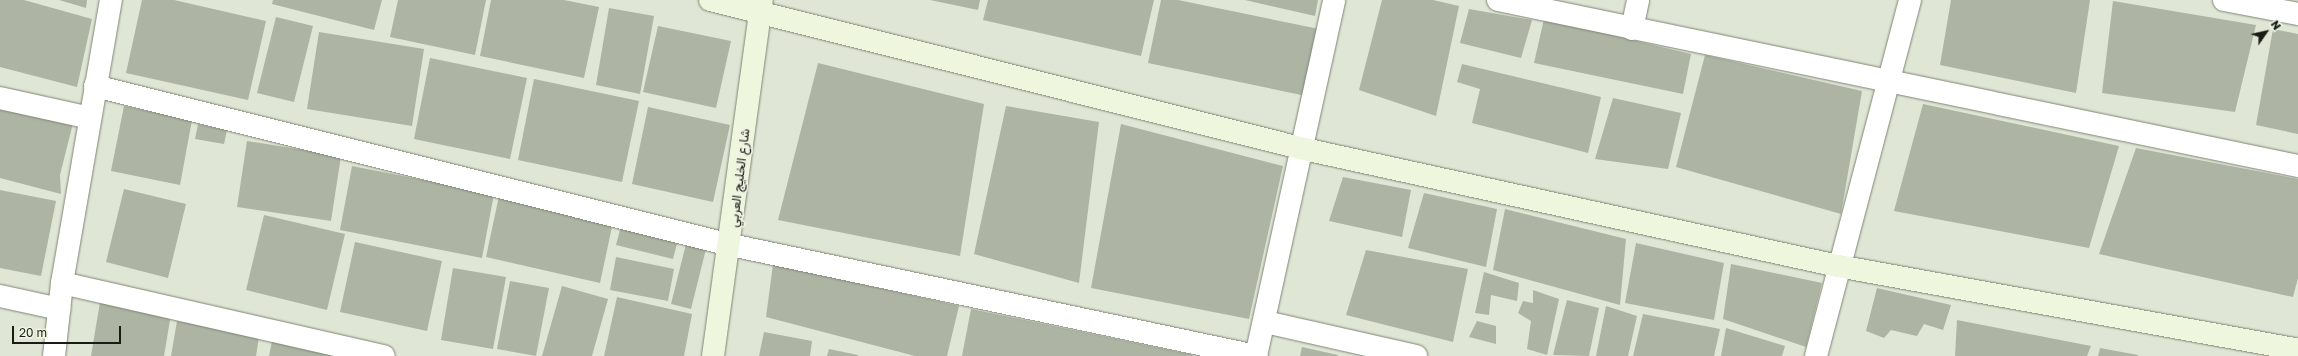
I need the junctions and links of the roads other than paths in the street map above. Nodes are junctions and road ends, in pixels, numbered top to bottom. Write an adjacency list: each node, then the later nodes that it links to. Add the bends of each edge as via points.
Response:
1 (111, 0): 12 (street)
2 (710, 0): 8 (street)
3 (1334, 0): 15 (street)
4 (1498, 0): 10 (street)
5 (1638, 0): 10 (street)
6 (1910, 0): 11 (street)
7 (2224, 0): 9 (street)
8 (761, 6): 15 (street); 17 (street, شارع الخليج العربي)
9 (2298, 14)
10 (1632, 29): 11 (street)
11 (1891, 82): 16 (street); 18 (street)
12 (95, 86): 14 (street); 17 (street)
13 (0, 98): 14 (street)
14 (90, 118): 19 (street)
15 (1304, 149): 18 (street); 22 (street)
16 (2298, 166)
17 (730, 245): 26 (street, شارع الخليج العربي); 27 (street)
18 (1838, 266): 23 (street); 29 (street)
19 (62, 283): 21 (street); 25 (street)
20 (0, 296): 21 (street)
21 (60, 309): 24 (street)
22 (1265, 322): 27 (street); 28 (street)
23 (2298, 350)
24 (54, 356)
25 (384, 356)
26 (713, 356)
27 (1256, 356)
28 (1416, 356)
29 (1816, 356)

